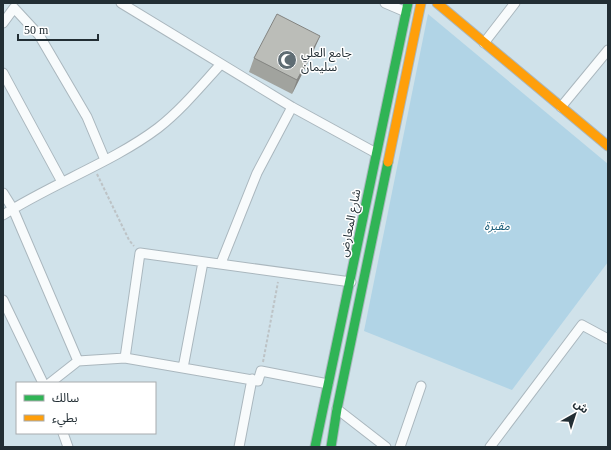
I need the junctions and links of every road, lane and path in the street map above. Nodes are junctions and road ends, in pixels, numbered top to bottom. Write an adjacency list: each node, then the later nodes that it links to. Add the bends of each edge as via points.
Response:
1 (121, 3): 10 (street)
2 (385, 3): 6 (street)
3 (421, 3): 38 (street, شارع المعارض)
4 (437, 3): 8 (street)
5 (515, 3): 8 (street)
6 (407, 8): 15 (street, شارع المعارض)
7 (3, 23): 16 (street, via 14,8 39,34 87,117)
8 (484, 43): 13 (street)
9 (608, 50): 13 (street)
10 (220, 65): 12 (street); 16 (street, via 192,97 157,128)
11 (3, 73): 18 (street)
12 (292, 107): 15 (street); 24 (street, via 257,173)
13 (561, 107): 14 (street)
14 (608, 146)
15 (376, 153): 26 (street, شارع المعارض)
16 (105, 160): 17 (street)
17 (93, 166): 18 (street); 22 (path, via 129,240)
18 (62, 182): 20 (street)
19 (3, 193): 20 (street)
20 (13, 208): 21 (street); 30 (street)
21 (3, 215)
22 (140, 253): 23 (street); 29 (street)
23 (203, 262): 24 (street); 31 (street)
24 (221, 263): 25 (street)
25 (279, 273): 26 (street); 32 (path)
26 (351, 282): 36 (street, شارع المعارض)
27 (3, 300): 34 (street)
28 (608, 339): 46 (street, via 582,325)
29 (125, 358): 30 (street); 31 (street)
30 (78, 361): 35 (street)
31 (183, 368): 33 (street)
32 (261, 371): 33 (street, via 258,381); 36 (street)
33 (252, 379): 41 (street)
34 (43, 382)
35 (51, 382)
36 (328, 384): 42 (street, شارع المعارض)
37 (421, 386): 45 (street)
38 (337, 409): 43 (street, شارع المعارض); 44 (street)
39 (63, 434): 40 (street)
40 (68, 447)
41 (239, 447)
42 (315, 447)
43 (331, 447)
44 (386, 447)
45 (400, 447)
46 (490, 447)

